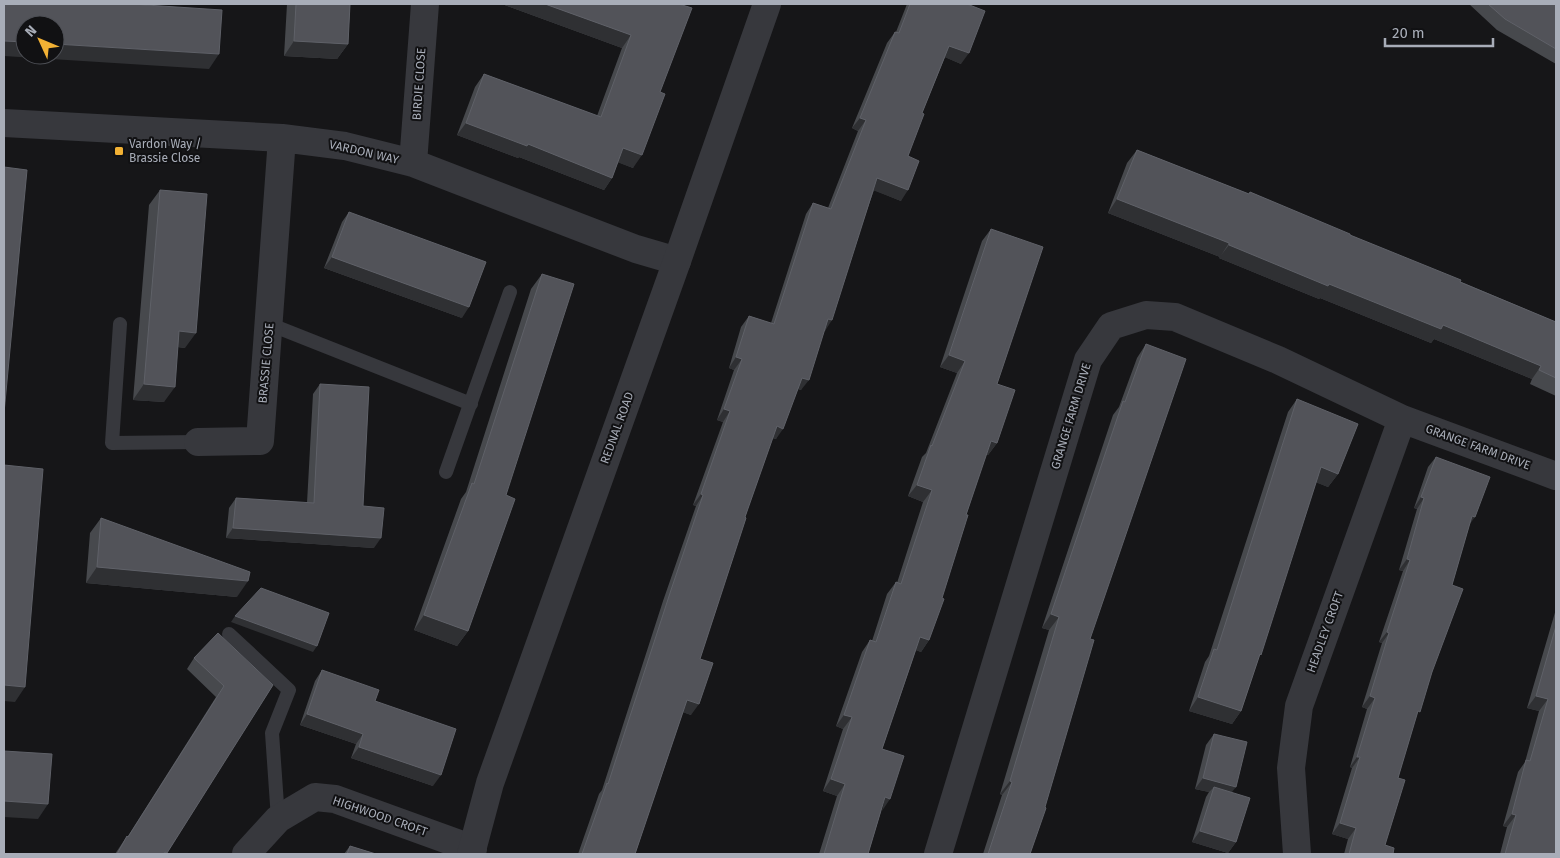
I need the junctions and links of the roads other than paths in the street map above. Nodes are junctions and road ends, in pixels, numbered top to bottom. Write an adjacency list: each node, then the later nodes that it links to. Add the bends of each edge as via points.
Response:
1 (425, 4): 5 (street, BIRDIE CLOSE)
2 (767, 4): 6 (street, REDNAL ROAD)
3 (4, 123): 4 (street, VARDON WAY)
4 (282, 138): 5 (street, VARDON WAY, via 345,146); 9 (street, BRASSIE CLOSE)
5 (413, 163): 6 (street, VARDON WAY, via 636,249)
6 (677, 260): 17 (street, REDNAL ROAD, via 493,773)
7 (510, 292): 10 (lane)
8 (120, 324): 12 (lane, BRASSIE CLOSE, via 112,443)
9 (269, 324): 10 (lane); 12 (street, BRASSIE CLOSE, via 260,441)
10 (470, 404): 13 (lane)
11 (1402, 419): 14 (street, GRANGE FARM DRIVE); 19 (street, GRANGE FARM DRIVE, via 1175,316 1146,315 1111,326 1088,360); 20 (street, HEADLEY CROFT, via 1298,706 1291,768)
12 (198, 442)
13 (446, 472)
14 (1556, 476)
15 (228, 634): 16 (lane, via 289,690 272,733)
16 (278, 819): 17 (street, HIGHWOOD CROFT, via 315,797 335,799); 18 (street, HIGHWOOD CROFT)
17 (472, 851)
18 (246, 854)
19 (938, 854)
20 (1297, 854)

